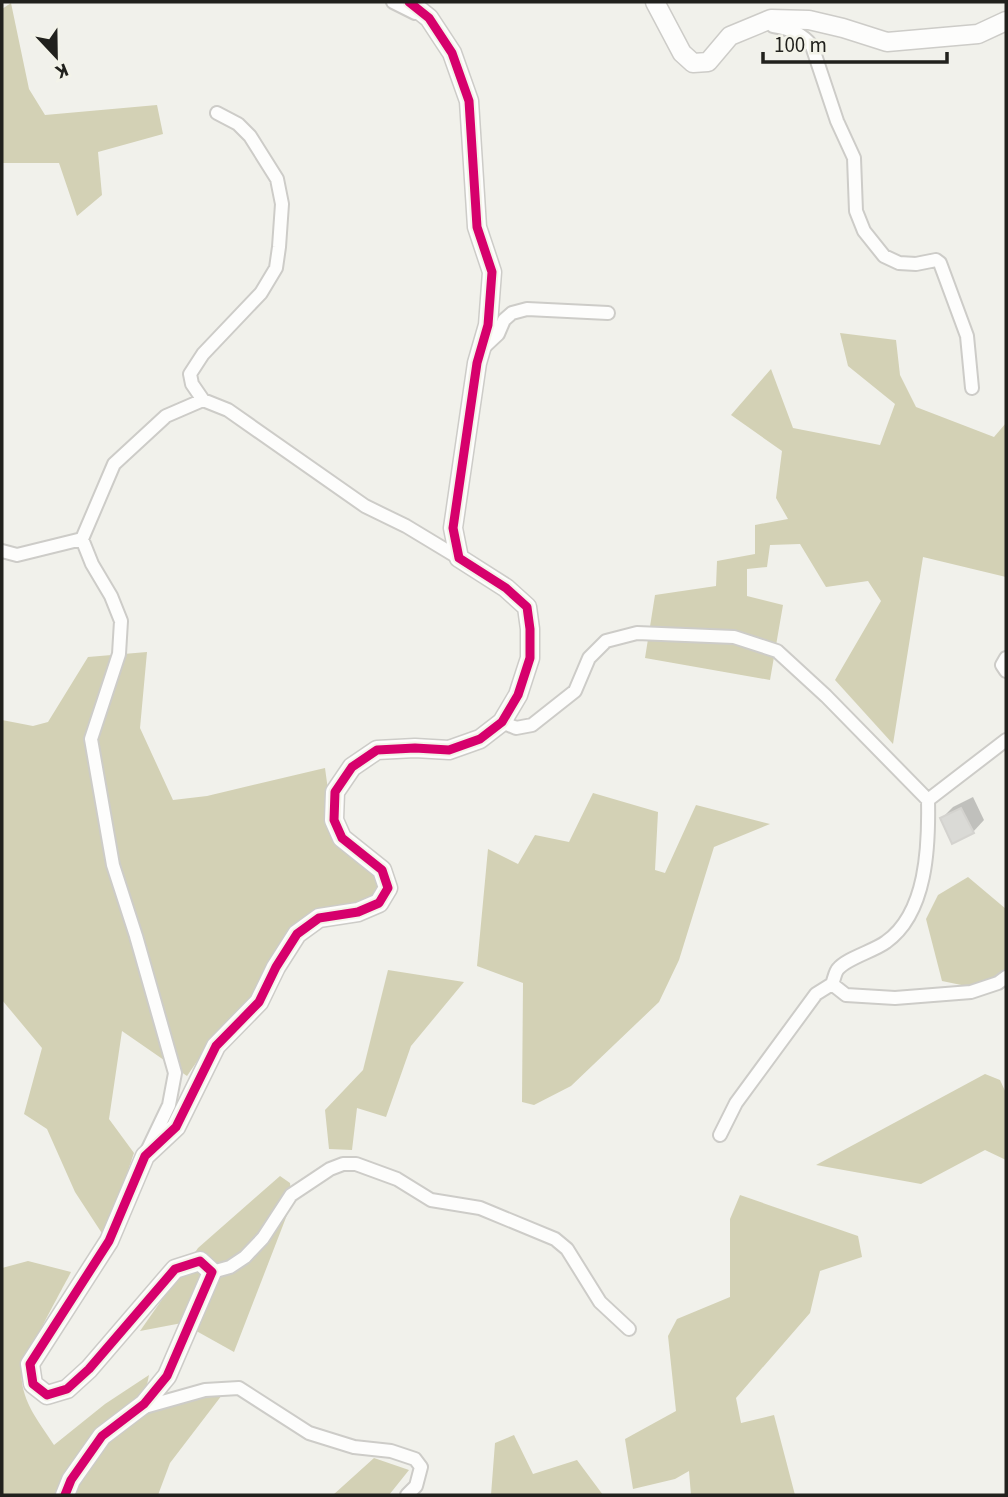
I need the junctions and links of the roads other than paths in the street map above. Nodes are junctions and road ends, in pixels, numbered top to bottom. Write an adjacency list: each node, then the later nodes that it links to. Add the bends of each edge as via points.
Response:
1 (393, 2): 4 (street)
2 (409, 2): 4 (street)
3 (655, 2): 6 (street, via 682,53 693,62 708,62 730,36)
4 (431, 20): 9 (street, via 452,53 469,101 477,228 492,272 488,326)
5 (1006, 21): 6 (street, via 978,34 887,42 809,20 771,19)
6 (758, 24): 10 (street, via 786,28 804,36 812,46 854,158 856,211 874,246 899,263 940,263 967,336)
7 (217, 113): 11 (street, via 250,136 277,178 282,204 276,268 261,293 190,373)
8 (608, 313): 9 (street, via 527,309 512,313)
9 (481, 349): 14 (street, via 453,528)
10 (972, 388)
11 (203, 400): 12 (street, via 166,416 114,464); 14 (street, via 228,410 365,506)
12 (82, 539): 13 (street, via 17,555); 23 (street, via 121,621 119,654 91,739 113,864 175,1073 169,1105)
13 (2, 551)
14 (459, 558): 17 (street, via 527,607 530,658 518,695)
15 (1006, 658): 16 (street, via 1002,665)
16 (1006, 671)
17 (502, 722): 19 (street, via 516,728 532,725 575,691 589,658 606,641 637,633 734,637 777,651); 23 (street, via 480,739 449,750 377,750 352,767 335,792 334,820 342,838 382,870 388,888 380,903 319,918 296,934 259,1002 216,1046 176,1127)
18 (1006, 740): 19 (street)
19 (928, 800): 21 (street, via 924,874 908,920 887,942 839,968)
20 (1006, 977): 21 (street, via 971,992 895,998 846,995)
21 (832, 984): 22 (street, via 816,994 736,1103)
22 (720, 1135)
23 (145, 1156): 24 (street, via 109,1241 30,1364 33,1384 47,1395 68,1389 175,1269 200,1261)
24 (212, 1272): 25 (street, via 245,1257 291,1195 330,1169 356,1164 431,1200 480,1209 555,1239 567,1249 600,1302); 26 (street, via 167,1376)
25 (629, 1329)
26 (138, 1409): 27 (street, via 102,1436); 28 (street, via 205,1390 239,1388 309,1433 415,1459 421,1467 416,1486)
27 (65, 1495)
28 (407, 1495)

